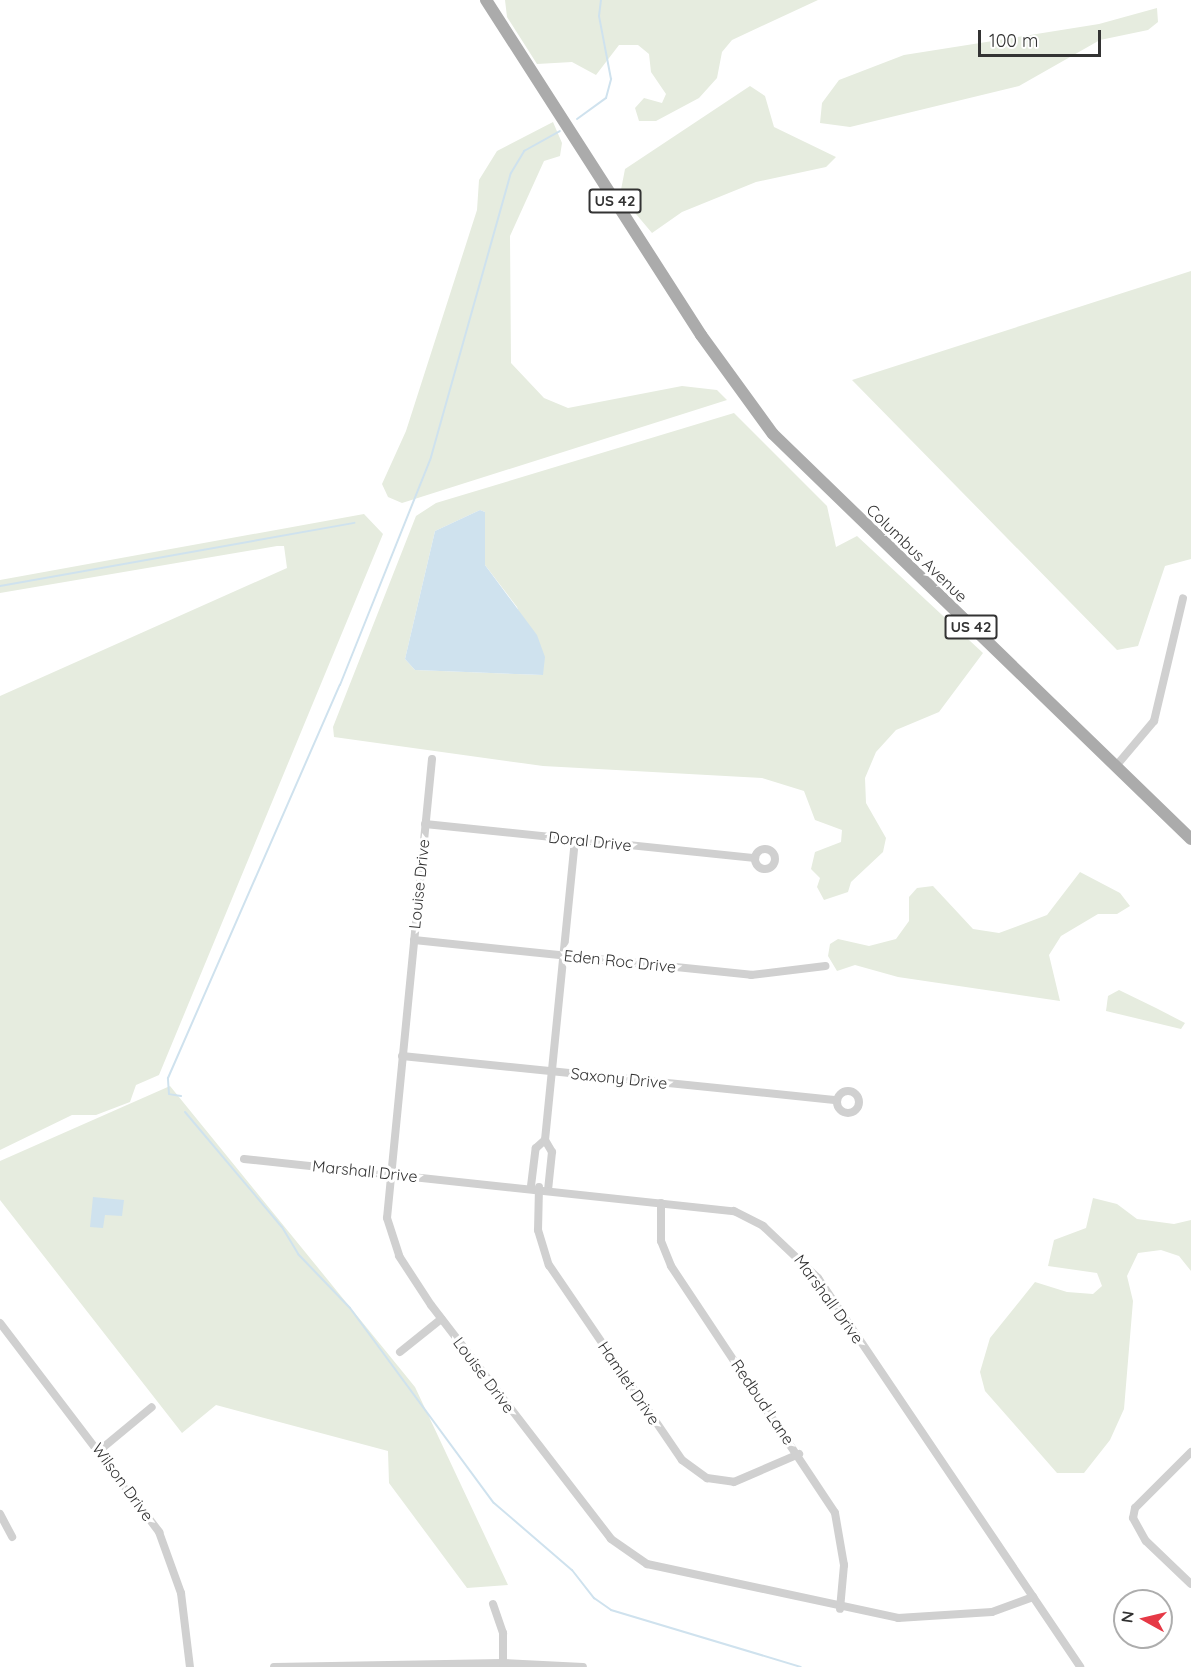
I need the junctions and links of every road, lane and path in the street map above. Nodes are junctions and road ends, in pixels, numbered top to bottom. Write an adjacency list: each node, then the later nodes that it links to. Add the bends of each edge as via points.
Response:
1 (486, 0): 4 (main road, Columbus Avenue / US 42, via 754,412)
2 (1183, 598): 4 (street, via 1154,721)
3 (432, 759): 5 (street, Louise Drive)
4 (1116, 766): 6 (main road, Columbus Avenue / US 42)
5 (425, 824): 7 (street, Doral Drive); 9 (street, Louise Drive)
6 (1191, 839)
7 (575, 840): 8 (street, Doral Drive); 10 (street, Hamlet Drive)
8 (755, 858)
9 (414, 940): 10 (street, Eden Roc Drive); 12 (street, Louise Drive)
10 (564, 955): 11 (street, Eden Roc Drive, via 768,976); 13 (street, Hamlet Drive)
11 (825, 966)
12 (402, 1056): 13 (street, Saxony Drive); 17 (street, Louise Drive)
13 (552, 1071): 14 (street, Saxony Drive); 15 (street, Hamlet Drive)
14 (837, 1100)
15 (544, 1140): 18 (street, Hamlet Drive, via 536,1148); 18 (street, Hamlet Drive, via 552,1152)
16 (244, 1159): 17 (street, Marshall Drive)
17 (389, 1173): 18 (street, Marshall Drive); 20 (street, Louise Drive, via 387,1218 399,1256)
18 (539, 1187): 19 (street, Marshall Drive); 26 (street, Hamlet Drive, via 538,1230 549,1265 682,1460 707,1478 734,1482)
19 (661, 1203): 26 (street, Redbud Lane, via 661,1241 671,1266); 30 (street, Marshall Drive, via 734,1211 774,1232 806,1263)
20 (441, 1319): 22 (street); 32 (street, Louise Drive, via 597,1522 628,1553 660,1570)
21 (0, 1323): 24 (street, Wilson Drive)
22 (400, 1352)
23 (152, 1407): 24 (street)
24 (100, 1450): 34 (street, Wilson Drive, via 141,1504 170,1556 187,1624)
25 (1191, 1452): 29 (street, via 1135,1508 1133,1518 1146,1541)
26 (799, 1454): 32 (street, Redbud Lane, via 839,1528 844,1566)
27 (0, 1514): 28 (street)
28 (12, 1537)
29 (1191, 1584)
30 (1033, 1597): 32 (street, Louise Drive, via 998,1611 944,1618); 37 (street, Marshall Drive)
31 (493, 1604): 33 (street, via 502,1633)
32 (840, 1609)
33 (503, 1663): 35 (street); 36 (street)
34 (190, 1667)
35 (274, 1667)
36 (583, 1667)
37 (1080, 1667)

